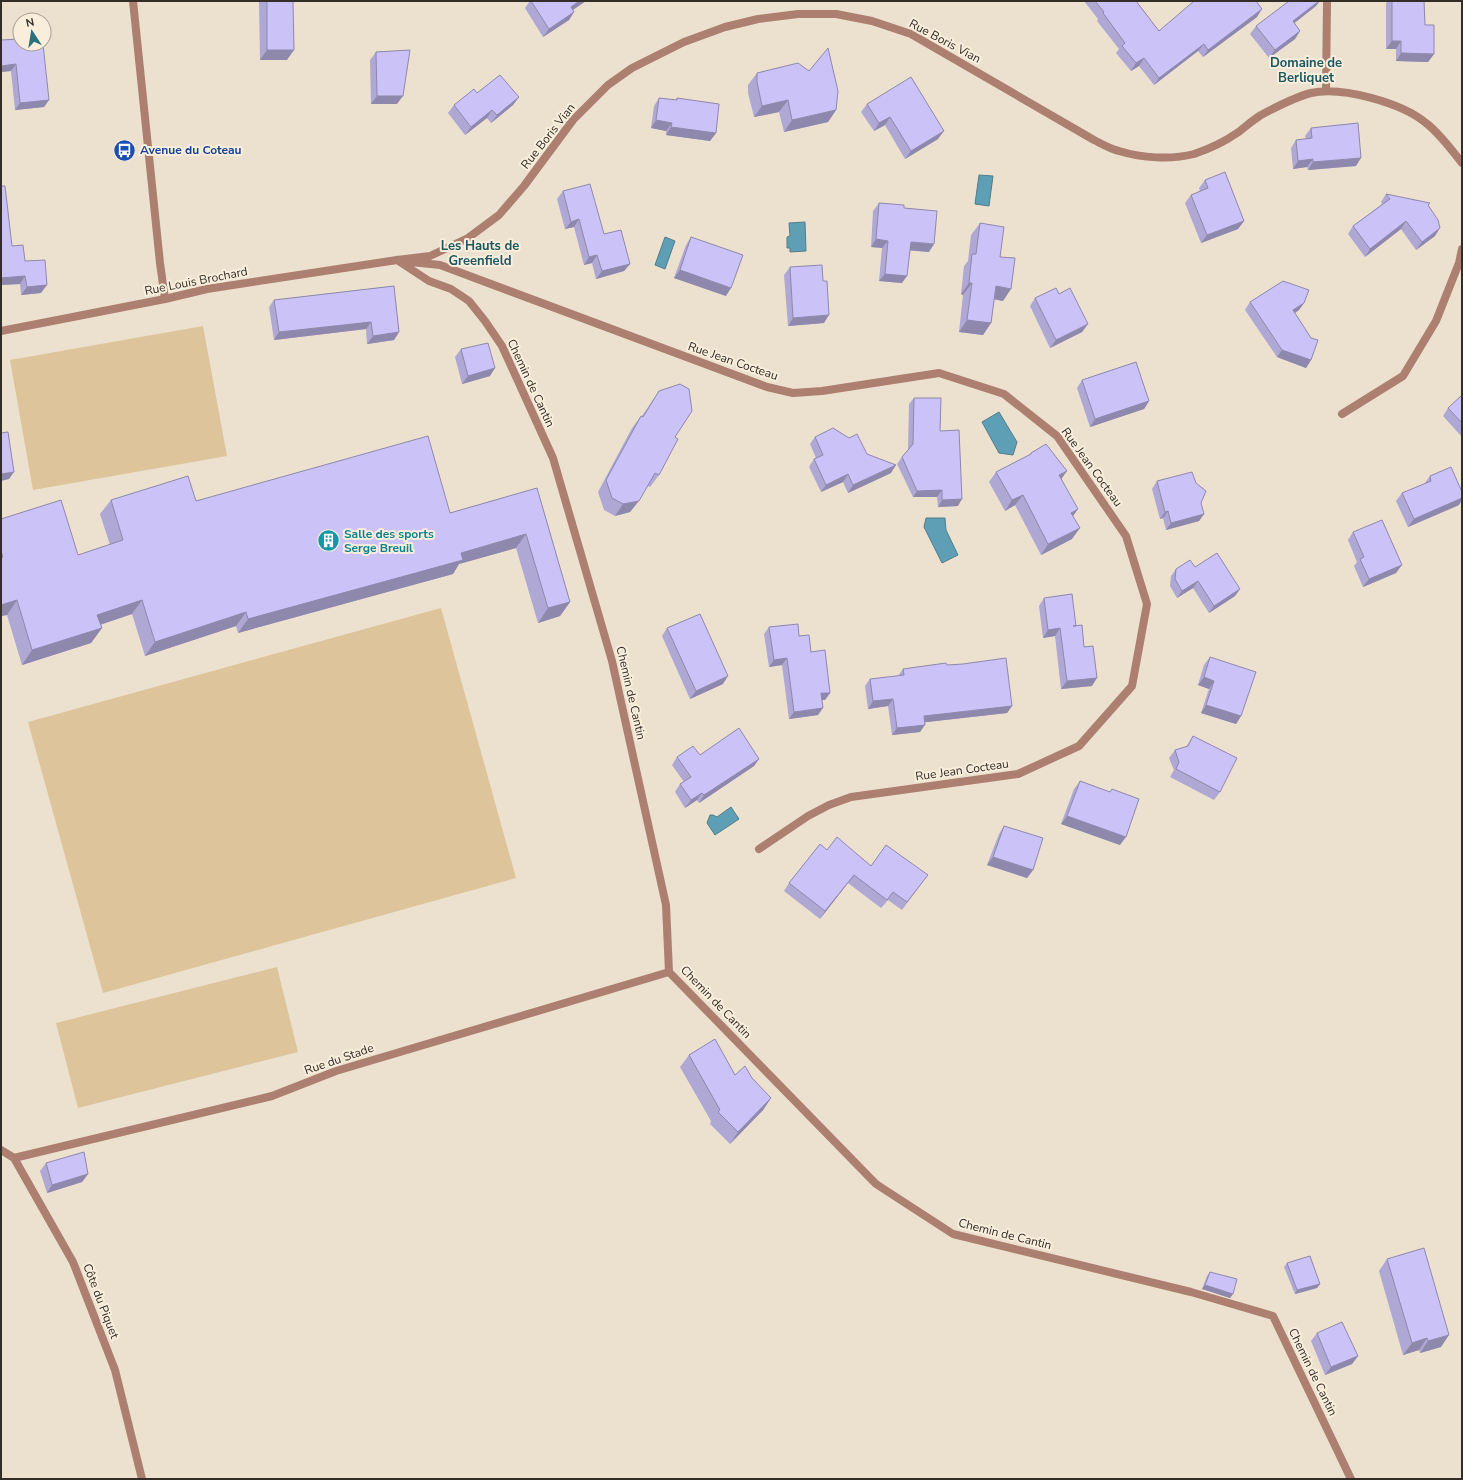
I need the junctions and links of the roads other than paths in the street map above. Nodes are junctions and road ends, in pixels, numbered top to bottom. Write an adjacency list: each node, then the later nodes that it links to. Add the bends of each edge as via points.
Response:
1 (133, 1): 7 (street)
2 (1327, 1): 3 (street)
3 (1326, 91): 4 (street, Rue Boris Vian, via 1358,95 1404,110 1426,122); 6 (street, Rue Boris Vian, via 1310,93 1285,103 1260,115 1217,145 1192,154 1168,157 1143,156 1118,151 1094,140 911,34 872,21 836,14 798,14 758,19 684,42 632,68 608,85 573,120 524,186 499,214 468,238 430,256)
4 (1462, 163)
5 (1462, 249): 9 (street, via 1436,321 1403,376)
6 (397, 260): 7 (street, Rue Louis Brochard, via 207,289); 10 (street, Rue Jean Cocteau, via 440,265 767,387 793,393 939,373 1004,394 1057,436 1126,536 1147,604 1132,686 1078,746 1018,774 851,797 808,816); 11 (street, Chemin de Cantin, via 429,281 451,289 469,301 485,321 502,346 553,458 612,661 666,905)
7 (165, 299): 8 (street, Rue Louis Brochard)
8 (1, 331)
9 (1342, 414)
10 (759, 849)
11 (669, 972): 13 (street, Rue du Stade, via 336,1071 272,1096); 15 (street, Chemin de Cantin, via 876,1184 953,1234 1191,1292 1273,1316)
12 (1, 1150): 13 (street, Côte du Piquet)
13 (14, 1158): 14 (street, Côte du Piquet, via 73,1262 115,1370)
14 (142, 1479)
15 (1351, 1479)

